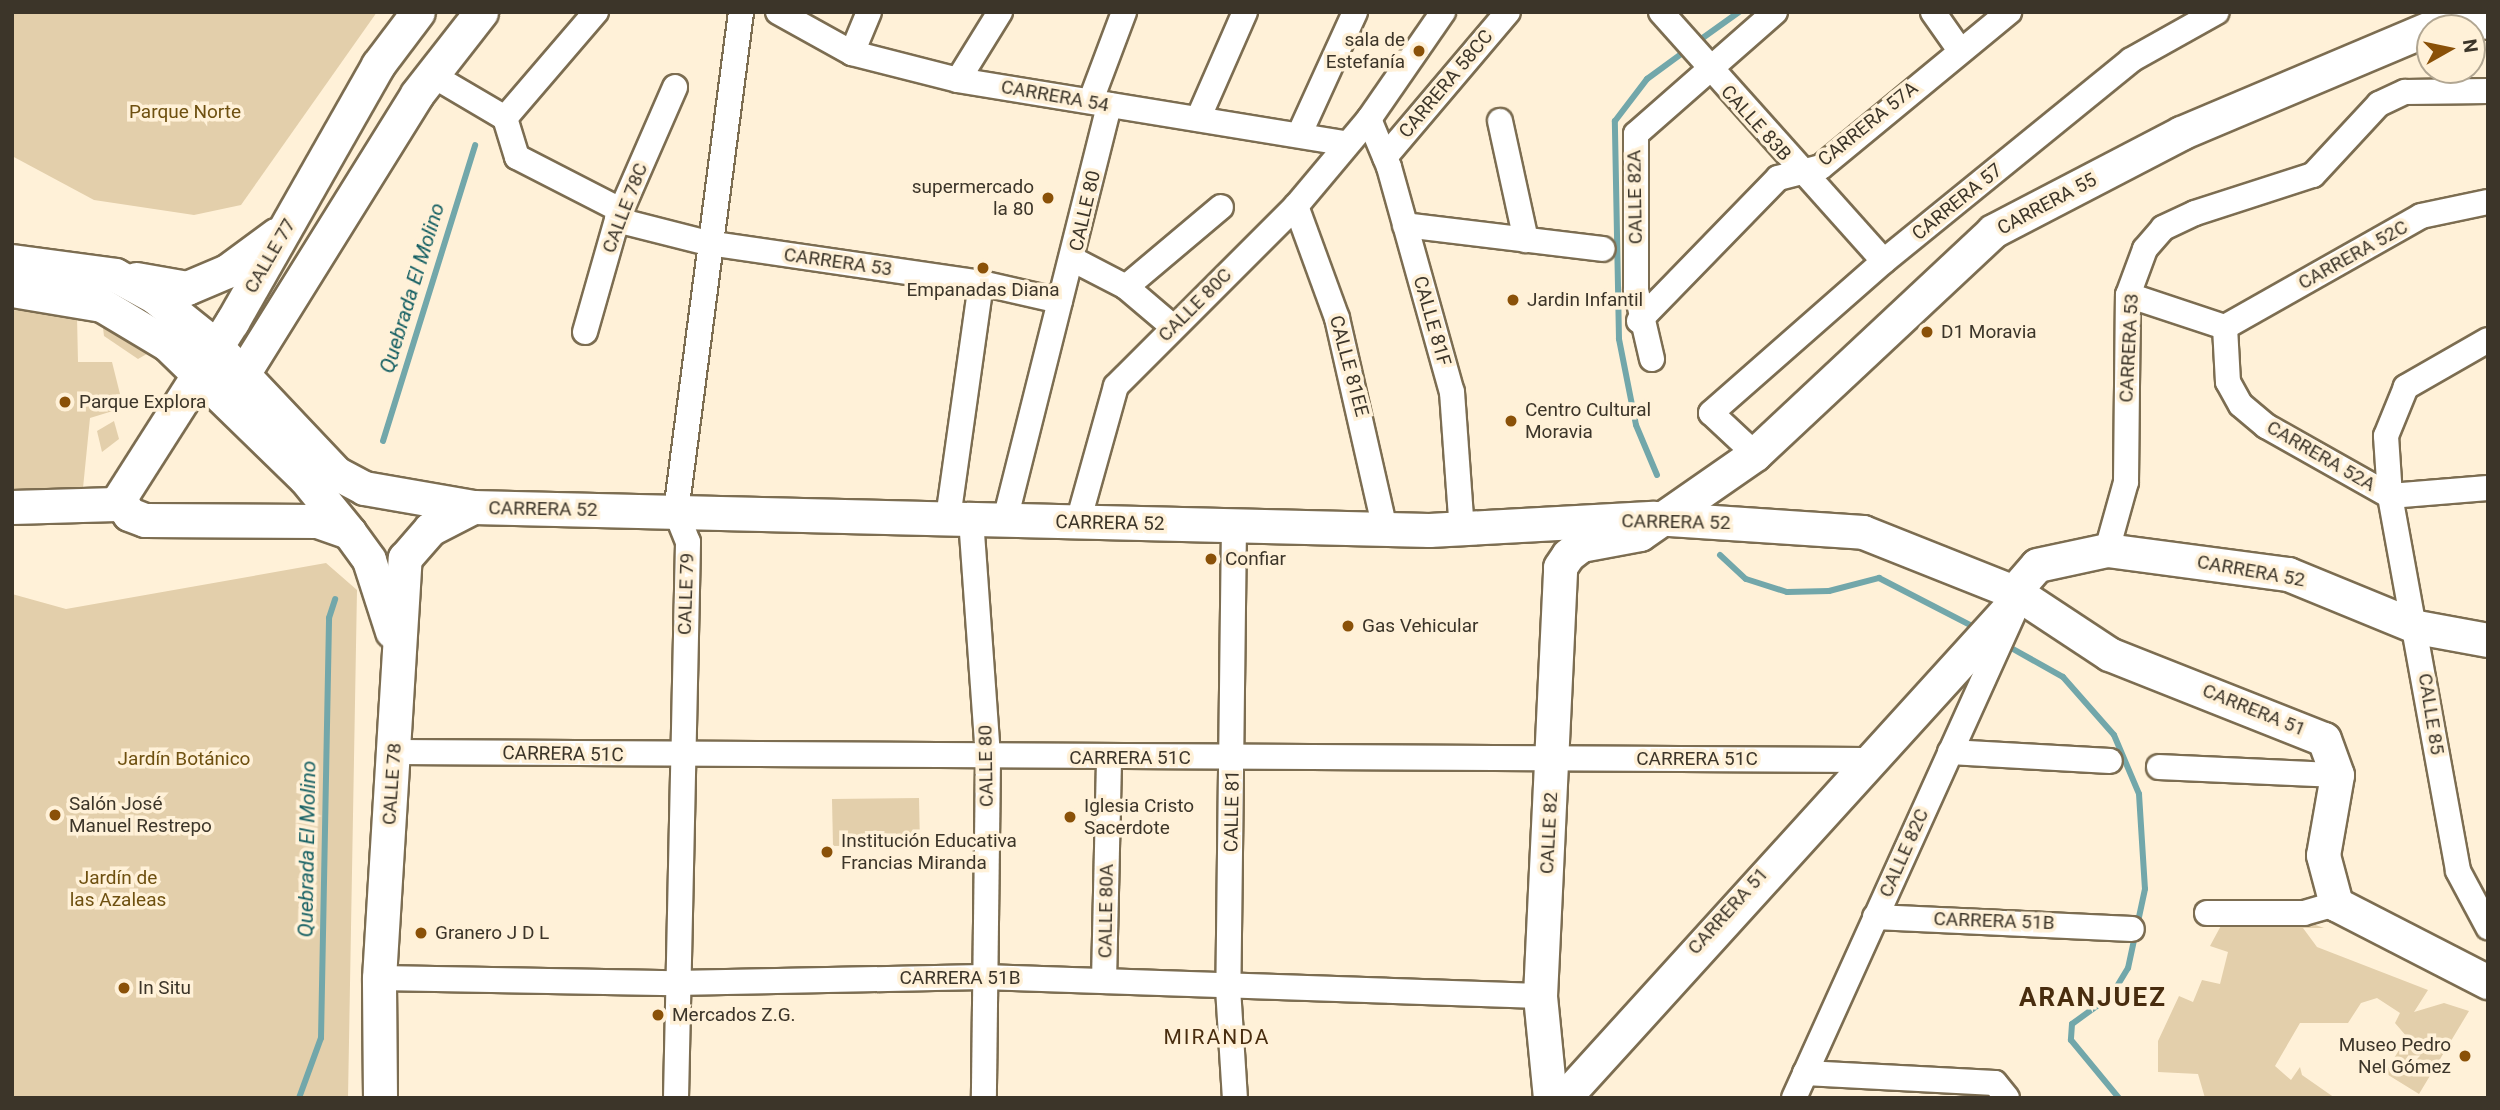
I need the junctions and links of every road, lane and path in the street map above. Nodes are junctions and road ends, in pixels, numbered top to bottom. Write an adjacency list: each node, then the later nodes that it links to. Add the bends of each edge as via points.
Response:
1 (418, 12): 40 (main road, CALLE 77, via 378,65)
2 (440, 12): 18 (main road, via 463,24)
3 (596, 12): 28 (street)
4 (741, 12): 43 (street, CALLE 79)
5 (778, 12): 21 (street, CARRERA 54)
6 (869, 12): 21 (street)
7 (1124, 12): 27 (street, CALLE 80)
8 (1245, 12): 29 (street)
9 (1355, 12): 32 (street)
10 (1443, 12): 30 (street, CALLE 80C)
11 (1508, 12): 34 (street, CARRERA 58CC)
12 (1661, 12): 22 (street, CALLE 83B)
13 (1775, 12): 22 (street, CALLE 82A, via 1745,42)
14 (1933, 12): 20 (street)
15 (2009, 12): 20 (street, CARRERA 57A)
16 (2217, 12): 47 (street, CARRERA 57, via 2131,60)
17 (997, 13): 24 (street)
18 (478, 17): 23 (main road, CALLE 77)
19 (2416, 34): 62 (main road, CARRERA 55, via 2181,133 1993,231 1918,308)
20 (1959, 49): 35 (street, CARRERA 57A, via 1821,167)
21 (852, 53): 24 (street, CARRERA 54)
22 (1694, 53): 35 (street, CALLE 83B); 54 (street, CALLE 82A, via 1634,140)
23 (432, 75): 28 (street); 61 (main road, CALLE 77)
24 (958, 80): 27 (street, CARRERA 54)
25 (675, 87): 39 (street, CALLE 78C)
26 (2488, 91): 52 (street, CARRERA 53, via 2439,87 2404,92 2379,104 2313,175 2285,188 2223,202 2163,228 2145,249)
27 (1100, 103): 29 (street, CARRERA 54); 45 (street, CALLE 80)
28 (505, 118): 39 (street, CARRERA 53, via 517,157)
29 (1198, 119): 32 (street, CARRERA 54)
30 (1368, 119): 33 (street, CALLE 80C); 34 (street, CALLE 81F)
31 (1500, 121): 42 (street)
32 (1299, 135): 33 (street, CARRERA 54)
33 (1343, 143): 37 (street, CALLE 80C)
34 (1385, 157): 41 (street, CALLE 81F)
35 (1800, 170): 47 (street, CALLE 83B); 54 (street, CARRERA 57A, via 1778,178)
36 (2488, 202): 56 (street, CARRERA 52C, via 2421,216)
37 (1296, 206): 55 (street, CALLE 80C); 76 (street, CALLE 81EE, via 1337,318)
38 (1221, 207): 50 (street)
39 (619, 216): 43 (street, CARRERA 53); 57 (street, CALLE 78C)
40 (288, 225): 48 (main road, via 243,261 187,288); 59 (main road, CALLE 77)
41 (1405, 225): 42 (street); 77 (street, CALLE 81F, via 1452,392)
42 (1526, 240): 44 (street)
43 (708, 243): 49 (street, CARRERA 53); 69 (street, CALLE 79)
44 (1603, 249)
45 (1073, 260): 50 (street); 53 (street, CALLE 80)
46 (12, 261): 48 (main road)
47 (1884, 261): 62 (street, CARRERA 57, via 1712,413)
48 (115, 275): 59 (main road, via 155,297)
49 (981, 283): 53 (street, CARRERA 53); 71 (street, CALLE 80)
50 (1126, 288): 55 (street)
51 (12, 290): 59 (main road, via 102,305)
52 (2127, 295): 56 (street); 79 (street, CARRERA 53, via 2126,482)
53 (1060, 301): 72 (street, CALLE 80)
54 (1639, 321): 60 (street, CALLE 82A)
55 (1172, 327): 73 (street, CALLE 80C, via 1116,386)
56 (2225, 327): 65 (street, CARRERA 52A, via 2228,382 2241,405)
57 (585, 331)
58 (2488, 340): 65 (street, CALLE 85, via 2406,387 2386,436)
59 (206, 357): 61 (main road); 66 (main road, CALLE 77)
60 (1652, 359)
61 (236, 386): 68 (main road, CARRERA 52, via 336,474 364,488); 78 (main road)
62 (1755, 454): 63 (main road, CARRERA 55)
63 (1714, 480): 70 (main road, CARRERA 55); 75 (main road, via 1715,502)
64 (2488, 488): 65 (street, CARRERA 52A)
65 (2390, 496): 82 (street, CALLE 85)
66 (119, 499): 67 (main road, via 107,508); 78 (main road, via 129,514 145,520 317,521)
67 (12, 507)
68 (473, 507): 69 (main road, CARRERA 52); 84 (main road, CALLE 78, via 430,529 409,549)
69 (676, 512): 71 (main road, CARRERA 52); 88 (street, CALLE 79, via 688,542)
70 (1654, 518): 75 (main road, CARRERA 52); 77 (main road, CARRERA 52); 80 (main road, via 1625,540 1574,549)
71 (959, 519): 72 (main road, CARRERA 52); 91 (street, CALLE 80)
72 (1005, 520): 73 (main road, CARRERA 52)
73 (1078, 523): 74 (main road, CARRERA 52)
74 (1234, 524): 76 (main road, CARRERA 52); 90 (street, CALLE 81)
75 (1741, 524): 81 (main road, CARRERA 52, via 1863,532)
76 (1385, 529): 77 (main road, CARRERA 52)
77 (1462, 530): 80 (main road, via 1524,541)
78 (349, 532): 84 (main road, via 369,560)
79 (2107, 550): 81 (main road, CARRERA 52, via 2037,565); 82 (main road, CARRERA 52, via 2288,573)
80 (1560, 567): 87 (main road, CALLE 82)
81 (2017, 599): 86 (street, CALLE 82C); 92 (main road, CARRERA 51); 95 (main road, CARRERA 51, via 2128,663 2316,735 2333,750)
82 (2417, 627): 83 (main road, CARRERA 52); 100 (street, CALLE 85, via 2458,871)
83 (2488, 640)
84 (398, 654): 85 (main road, CALLE 78)
85 (395, 752): 88 (street, CARRERA 51C); 102 (main road, CALLE 78)
86 (1950, 752): 93 (street); 98 (street, CALLE 82C)
87 (1554, 754): 90 (street, CARRERA 51C); 92 (street, CARRERA 51C); 107 (main road, CALLE 82)
88 (683, 756): 91 (street, CARRERA 51C); 105 (street, CALLE 79)
89 (1110, 758): 90 (street, CARRERA 51C); 91 (street, CARRERA 51C); 103 (street, CALLE 80A)
90 (1234, 758): 106 (street, CALLE 81)
91 (988, 759): 101 (street, CALLE 80)
92 (1865, 760): 115 (main road, CARRERA 51)
93 (2110, 761)
94 (2159, 767): 95 (street)
95 (2337, 775): 96 (main road, CARRERA 51, via 2323,855)
96 (2336, 904): 97 (street, via 2304,913); 104 (main road)
97 (2207, 914)
98 (1875, 917): 99 (street, CARRERA 51B); 108 (street, CALLE 82C)
99 (2123, 927)
100 (2488, 927)
101 (983, 977): 103 (street, CARRERA 51B); 105 (street, CARRERA 51B); 112 (street, CALLE 80)
102 (379, 978): 105 (street, CARRERA 51B); 110 (main road, CALLE 78)
103 (1104, 981): 106 (street, CARRERA 51B)
104 (2488, 982)
105 (675, 983): 111 (street, CALLE 79)
106 (1228, 988): 107 (street, CARRERA 51B); 113 (street, CALLE 81)
107 (1539, 996): 114 (main road, CALLE 82)
108 (1805, 1073): 109 (street); 116 (street, CALLE 82C)
109 (2001, 1090)
110 (380, 1098)
111 (676, 1098)
112 (984, 1098)
113 (1235, 1098)
114 (1549, 1098)
115 (1564, 1098)
116 (1794, 1098)

